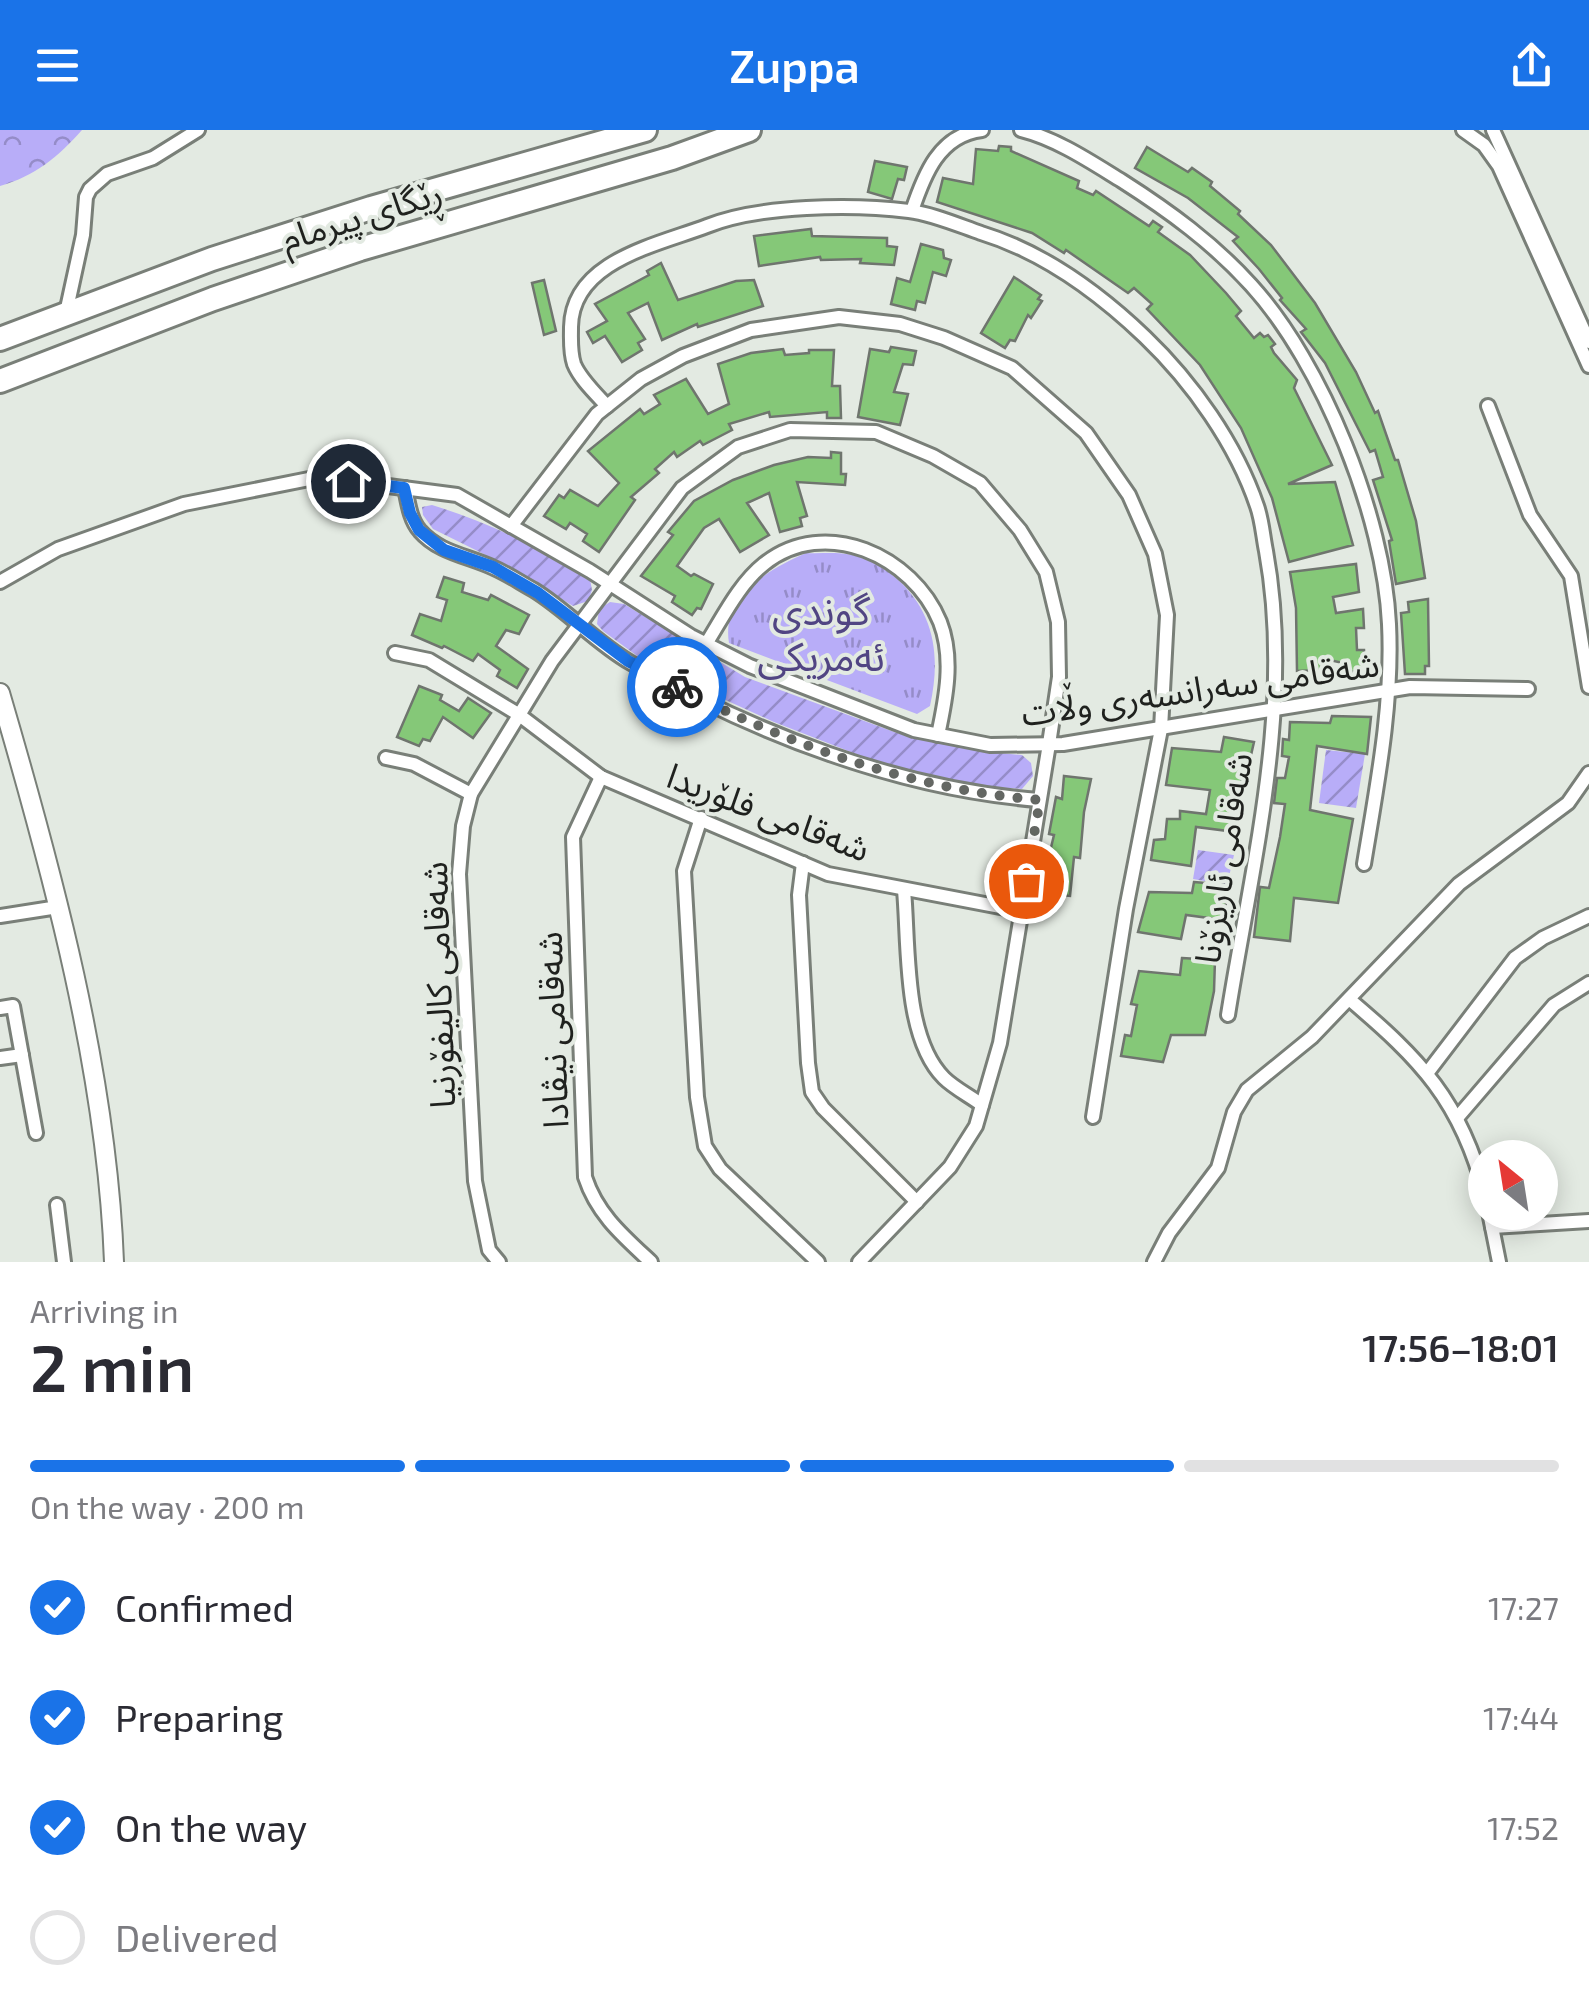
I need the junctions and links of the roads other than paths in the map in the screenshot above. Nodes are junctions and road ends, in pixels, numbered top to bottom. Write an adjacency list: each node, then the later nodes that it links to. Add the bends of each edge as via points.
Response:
1 (198, 130): 10 (street, via 153,158 106,174 90,189)
2 (749, 130): 14 (highway, ڕێگای پیرمام, via 360,249)
3 (982, 130): 9 (street, via 944,148 925,172)
4 (1021, 130): 26 (street, via 1083,157 1160,204 1216,248 1288,336 1363,488 1389,622)
5 (1463, 130): 8 (street)
6 (1492, 130): 8 (street); 12 (street)
7 (639, 131): 10 (highway, ڕێگای پیرمام, via 371,208)
8 (1484, 145): 13 (street)
9 (912, 211): 15 (street, شەقامی ئاریزۆنا, via 823,206 718,221 608,265 582,288 571,320 575,368); 28 (street, شەقامی ئاریزۆنا, via 1020,245 1113,307 1199,400 1258,507 1276,640)
10 (66, 313): 11 (highway, ڕێگای پیرمام)
11 (0, 339)
12 (1589, 342)
13 (1589, 366)
14 (0, 382)
15 (607, 406): 18 (street); 30 (street, via 641,379 700,349 751,330 839,317 900,324 1012,368 1086,433 1129,496 1155,554 1167,615)
16 (1488, 406): 24 (street, via 1530,515 1570,576)
17 (404, 488): 18 (street, شەقامی سەرانسەری وڵات, via 456,496); 19 (street, شەقامی سەرانسەری وڵات, via 319,477 184,504 58,549); 21 (street, via 419,530 444,550 493,567)
18 (510, 526): 20 (street, شەقامی سەرانسەری وڵات)
19 (0, 582)
20 (609, 583): 21 (street, شەقامی کالیفۆرنیا); 22 (street, شەقامی سەرانسەری وڵات); 32 (street, شەقامی کالیفۆرنیا, via 682,488 738,447 790,430 876,432 980,482 1046,572 1058,622 1059,677)
21 (579, 624): 29 (street, شەقامی کالیفۆرنیا); 37 (street, via 628,661 740,720 939,786)
22 (706, 644): 31 (street, شەقامی سەرانسەری وڵات); 31 (street, via 741,588 792,547 819,542 878,553 906,572 941,625 949,684)
23 (395, 653): 29 (street, شەقامی فلۆریدا, via 429,660)
24 (1589, 686)
25 (1528, 689): 26 (street, شەقامی سەرانسەری وڵات)
26 (1387, 690): 28 (street, شەقامی سەرانسەری وڵات); 40 (street)
27 (0, 693): 42 (street)
28 (1272, 709): 30 (street, شەقامی سەرانسەری وڵات); 49 (street, شەقامی ئاریزۆنا)
29 (518, 714): 35 (street, شەقامی فلۆریدا); 36 (street, شەقامی کالیفۆرنیا)
30 (1161, 729): 32 (street, شەقامی سەرانسەری وڵات); 54 (street)
31 (938, 734): 32 (street, شەقامی سەرانسەری وڵات, via 990,744)
32 (1049, 744): 37 (street, شەقامی کالیفۆرنیا)
33 (386, 758): 36 (street, via 414,764)
34 (1589, 773): 47 (street, via 1568,803 1459,884)
35 (601, 777): 38 (street, شەقامی فلۆریدا); 66 (street, شەقامی نیڤادا, via 573,837 585,1177 606,1220)
36 (471, 794): 65 (street, شەقامی کالیفۆرنیا, via 459,874 474,1181 489,1250)
37 (1040, 800): 43 (street, شەقامی کالیفۆرنیا)
38 (701, 818): 39 (street, شەقامی فلۆریدا); 67 (street, via 684,871 696,1098 705,1146 720,1169)
39 (803, 863): 41 (street, شەقامی فلۆریدا); 58 (street, via 799,895 812,1092)
40 (1364, 864)
41 (904, 890): 43 (street, شەقامی فلۆریدا); 53 (street, via 914,1015 925,1050 944,1077)
42 (58, 907): 44 (street); 64 (street, via 101,1118)
43 (1021, 911): 53 (street, شەقامی کالیفۆرنیا, via 1000,1043)
44 (0, 916)
45 (1589, 916): 52 (street, via 1516,958)
46 (1589, 982): 55 (street, via 1554,1004)
47 (1348, 999): 52 (street); 69 (street, via 1247,1090 1211,1179)
48 (0, 1008): 50 (street, via 13,1006)
49 (1228, 1016)
50 (22, 1055): 51 (street); 56 (street)
51 (0, 1058)
52 (1428, 1072): 55 (street)
53 (982, 1105): 58 (street, شەقامی کالیفۆرنیا, via 950,1167)
54 (1093, 1117)
55 (1457, 1118): 57 (street)
56 (36, 1134)
57 (1468, 1141)
58 (917, 1202): 68 (street, شەقامی کالیفۆرنیا)
59 (57, 1205): 63 (street)
60 (1589, 1220): 61 (street)
61 (1558, 1222)
62 (1493, 1230): 70 (street)
63 (64, 1262)
64 (114, 1262)
65 (499, 1262)
66 (651, 1262)
67 (818, 1262)
68 (859, 1262)
69 (1154, 1262)
70 (1498, 1262)

